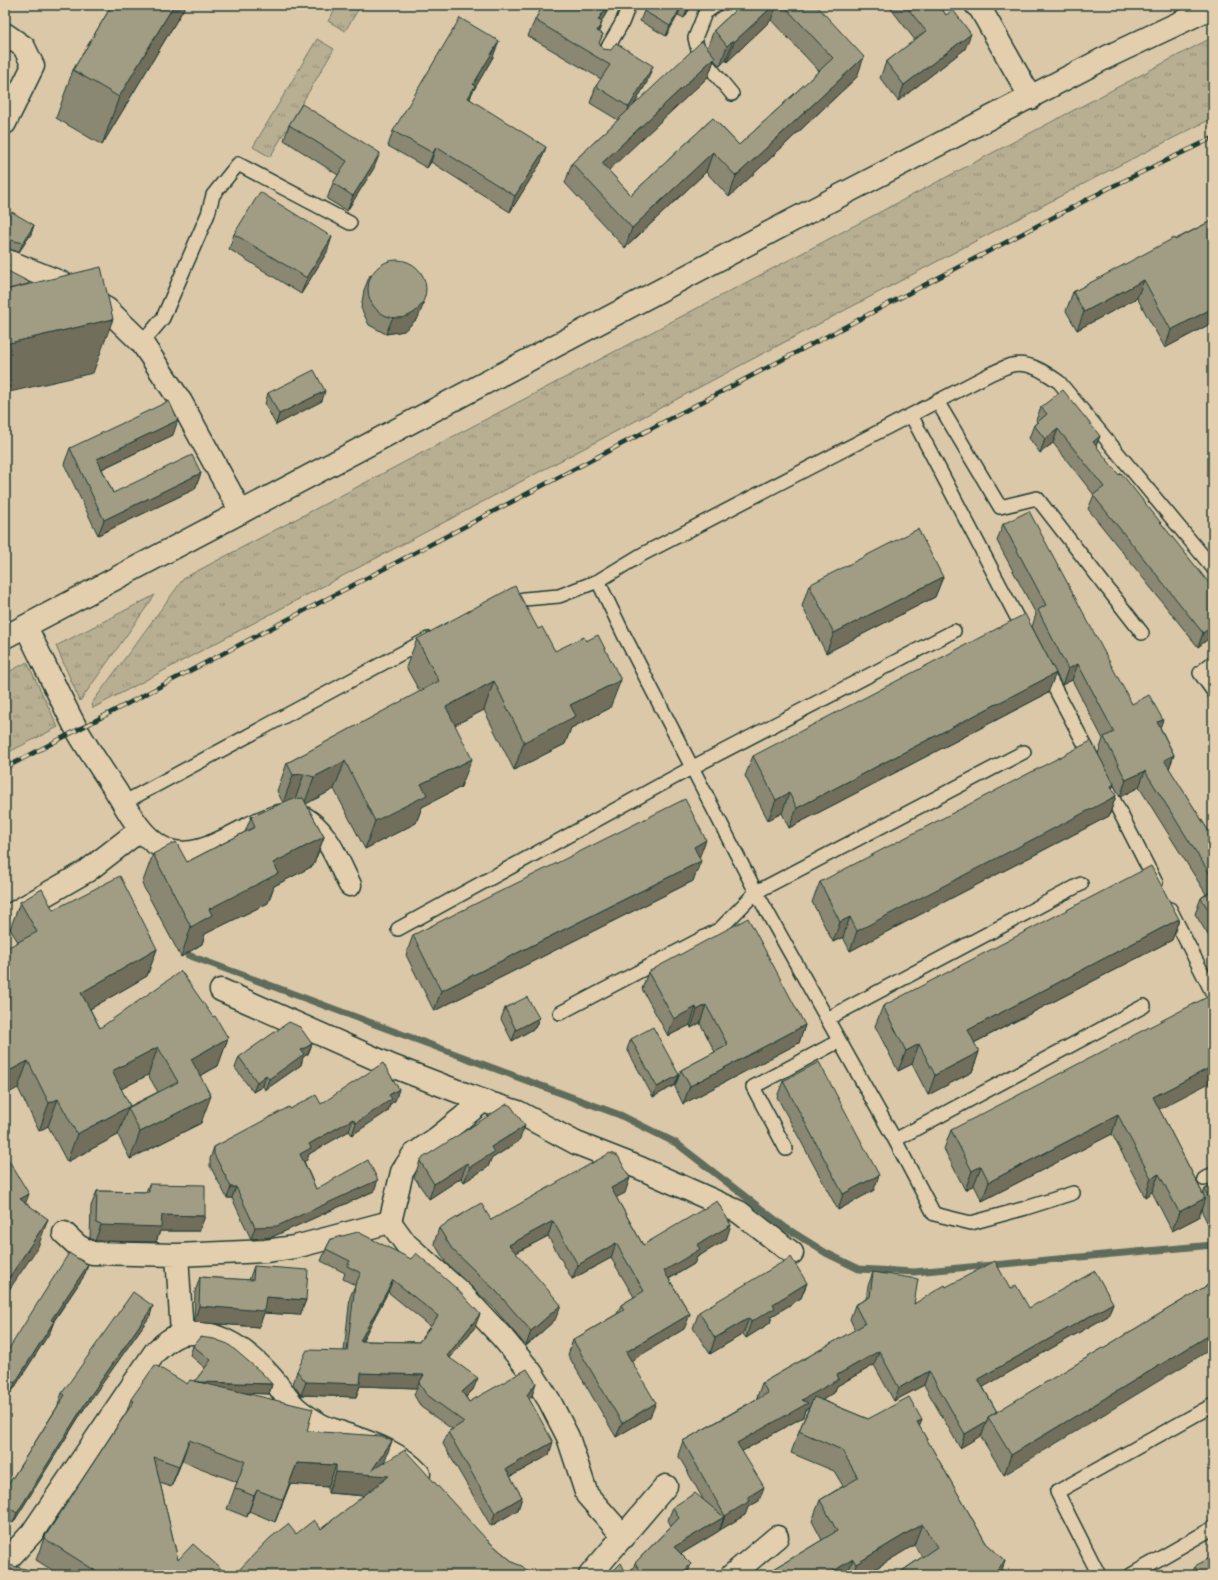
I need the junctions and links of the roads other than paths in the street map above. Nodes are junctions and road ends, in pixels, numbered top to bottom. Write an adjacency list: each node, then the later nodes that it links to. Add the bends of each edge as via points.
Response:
1 (629, 5): 6 (lane, via 622,23)
2 (716, 5): 7 (lane, via 705,13 696,38 699,54)
3 (978, 6): 8 (street)
4 (1213, 7): 8 (street, via 1107,57)
5 (5, 34): 9 (street, via 24,47 33,66)
6 (600, 59)
7 (732, 94)
8 (1030, 98): 15 (street, via 781,226)
9 (5, 123)
10 (350, 223): 12 (lane, via 238,164 213,194 208,214 163,318)
11 (5, 260): 12 (street, via 60,282 107,310)
12 (142, 343): 15 (street, via 181,402)
13 (937, 401): 14 (lane); 16 (lane, via 1013,364 1030,366 1044,372 1059,382); 21 (lane, via 1000,507 1036,498)
14 (911, 415): 17 (lane, via 641,555); 36 (lane)
15 (241, 512): 19 (street)
16 (1213, 568)
17 (598, 581): 18 (lane, via 559,596 524,599); 27 (lane)
18 (496, 606)
19 (26, 627): 23 (street); 28 (street, via 78,730)
20 (954, 631): 27 (lane)
21 (1142, 633)
22 (439, 634): 28 (lane)
23 (5, 637)
24 (1213, 662): 25 (lane, via 1200,673)
25 (1213, 691)
26 (1024, 752): 32 (lane)
27 (693, 767): 32 (lane); 34 (lane)
28 (123, 803): 29 (street)
29 (140, 830): 31 (street, via 161,847 178,854 215,847 261,822 294,814 310,821 328,842); 33 (street, via 87,871)
30 (1081, 884): 39 (lane)
31 (350, 885)
32 (756, 892): 38 (lane, via 720,928); 39 (lane)
33 (5, 918)
34 (398, 929)
35 (221, 990): 41 (street, via 392,1066)
36 (1213, 994)
37 (1144, 1006): 42 (lane)
38 (560, 1013)
39 (827, 1019): 40 (lane)
40 (839, 1041): 42 (lane); 43 (lane, via 753,1087)
41 (483, 1101): 45 (street, via 438,1138 413,1154 402,1172); 47 (street, via 518,1112 576,1143 739,1212)
42 (895, 1140): 44 (lane, via 934,1214 972,1223)
43 (786, 1149)
44 (1073, 1193)
45 (390, 1222): 48 (street, via 295,1247); 54 (street, via 406,1244 461,1293 531,1372 549,1400 568,1438 587,1495)
46 (64, 1234): 48 (street, via 78,1246 92,1253)
47 (792, 1253)
48 (177, 1255): 49 (street)
49 (182, 1334): 52 (street, via 207,1335 230,1342 271,1377 295,1408 321,1425 386,1449 410,1464); 56 (street, via 155,1352 32,1533 9,1558)
50 (1213, 1405): 59 (lane, via 1057,1492)
51 (666, 1486): 54 (street)
52 (431, 1488)
53 (1213, 1528): 60 (lane)
54 (624, 1537): 57 (street)
55 (777, 1538): 58 (street)
56 (5, 1558)
57 (590, 1575)
58 (732, 1575)
59 (1099, 1575)
60 (1131, 1575)

